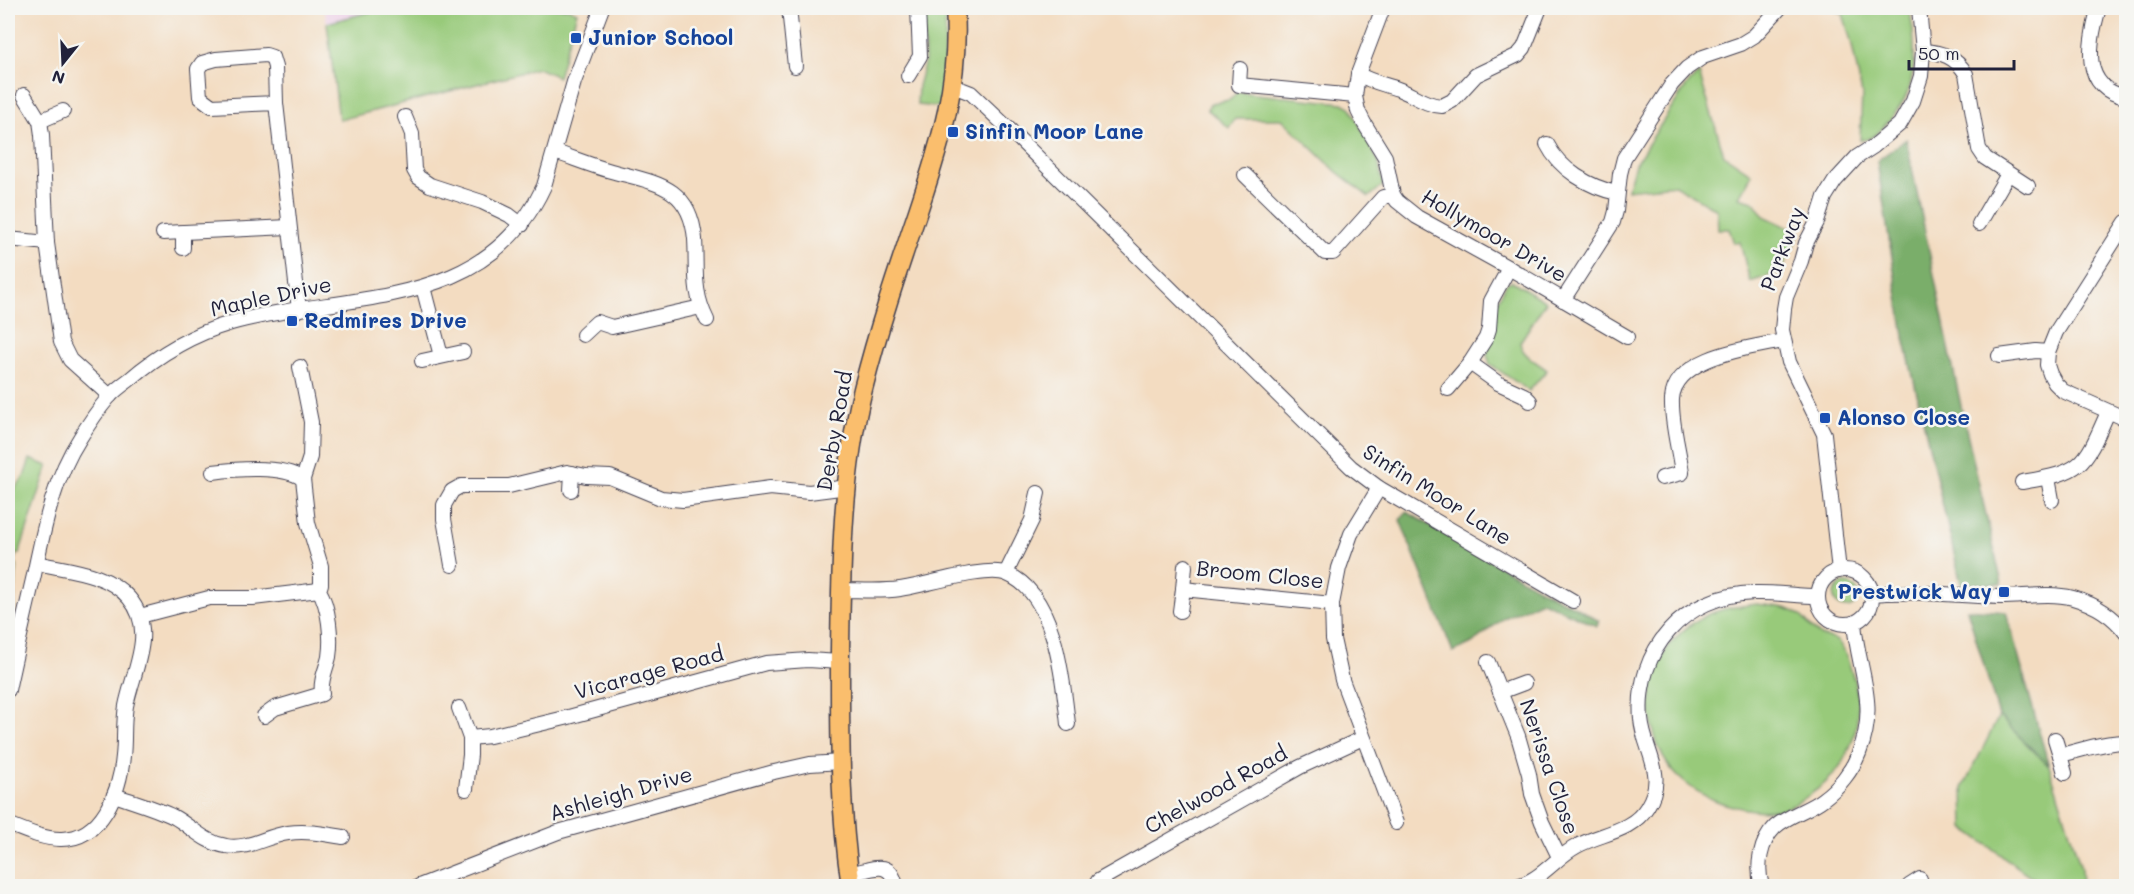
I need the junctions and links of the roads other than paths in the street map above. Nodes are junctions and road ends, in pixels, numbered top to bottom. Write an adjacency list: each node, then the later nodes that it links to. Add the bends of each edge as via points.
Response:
1 (602, 8): 24 (street, Maple Drive, via 574,82)
2 (789, 8): 11 (street)
3 (918, 8): 14 (street, via 920,56)
4 (956, 8): 15 (main road, Derby Road)
5 (1383, 8): 13 (street, Hollymoor Drive)
6 (1540, 8): 13 (street, via 1518,55 1476,75 1443,106 1424,103)
7 (1780, 8): 28 (street, via 1754,36 1703,57 1672,84 1624,158)
8 (1919, 8): 10 (street, Parkway)
9 (2099, 8): 18 (street, via 2090,51 2093,69 2108,91)
10 (1923, 51): 25 (street, via 1944,54 1960,65 1966,74 1979,149); 45 (street, Parkway, via 1918,89 1907,115 1845,168 1825,197 1786,297)
11 (795, 66)
12 (1240, 69): 17 (street, via 1239,85)
13 (1358, 74): 17 (street, Hollymoor Drive)
14 (908, 76)
15 (953, 86): 64 (street, Sinfin Moor Lane, via 971,93 1296,415); 66 (main road, Derby Road, via 932,172 862,390)
16 (24, 95): 22 (street)
17 (1355, 96): 29 (street, Hollymoor Drive, via 1358,111 1385,157)
18 (2127, 97)
19 (276, 103): 19 (street, via 272,57 216,59 202,63 198,69 200,97 212,106); 33 (street)
20 (63, 111): 22 (street)
21 (405, 117): 32 (street, via 412,134 418,177 430,185 482,202)
22 (40, 121): 37 (street)
23 (1547, 144): 28 (street, via 1552,155 1588,184)
24 (555, 152): 32 (street, Maple Drive, via 544,186); 43 (street, via 660,184 676,195 693,224 695,279 704,314 612,327 597,322)
25 (2008, 174): 27 (street); 31 (street)
26 (1245, 175): 29 (street, via 1325,253 1333,253 1383,197)
27 (2028, 186)
28 (1617, 193): 41 (street, via 1613,222)
29 (1393, 195): 39 (street, Hollymoor Drive, via 1417,217)
30 (2127, 222): 47 (street, via 2056,332)
31 (1979, 224)
32 (522, 225): 40 (street, Maple Drive, via 472,267)
33 (289, 227): 34 (street); 42 (street)
34 (183, 232): 35 (street); 38 (street)
35 (163, 233)
36 (8, 240): 37 (street)
37 (47, 243): 54 (street, via 64,351)
38 (183, 248)
39 (1509, 268): 41 (street, Hollymoor Drive); 51 (street, via 1491,301 1486,338)
40 (423, 287): 42 (street, Maple Drive); 48 (street)
41 (1563, 300): 44 (street, Hollymoor Drive)
42 (299, 310): 54 (street, Maple Drive, via 231,323 184,342 157,357)
43 (583, 335)
44 (1627, 337)
45 (1783, 341): 61 (street, via 1710,359 1682,375 1672,398 1682,473); 72 (street, Parkway, via 1824,434)
46 (463, 352): 48 (street)
47 (2048, 352): 49 (street); 56 (street, via 2047,365 2055,383 2073,397)
48 (441, 356): 50 (street)
49 (1999, 356)
50 (422, 362)
51 (1470, 363): 53 (street); 55 (street)
52 (300, 368): 60 (street, via 311,422 310,457)
53 (1448, 389)
54 (110, 396): 69 (street, Maple Drive, via 60,475)
55 (1530, 401)
56 (2108, 411): 57 (street); 62 (street, via 2082,463)
57 (2127, 419)
58 (213, 472): 60 (street, via 255,469)
59 (572, 473): 65 (street); 66 (street, via 610,477 661,498 683,500 770,488); 70 (street, via 557,473 509,486 461,486 452,491 444,511)
60 (303, 478): 75 (street, via 308,523 321,566)
61 (1662, 478)
62 (2048, 478): 63 (street); 68 (street)
63 (2022, 482)
64 (1379, 488): 79 (street, Sinfin Moor Lane); 80 (street, via 1351,534)
65 (571, 490)
66 (847, 490): 76 (main road, Derby Road)
67 (1038, 493): 73 (street, via 1032,520)
68 (2052, 500)
69 (37, 563): 82 (street, via 110,582 130,599); 85 (street, Maple Drive)
70 (452, 565)
71 (1185, 566): 74 (street, Broom Close)
72 (1839, 571): 77 (street, via 1865,578); 78 (street, via 1824,580)
73 (1006, 573): 76 (street, via 971,574 898,590); 93 (street, via 1024,585 1049,624 1058,649)
74 (1183, 589): 80 (street, Broom Close); 81 (street, Broom Close)
75 (319, 590): 82 (street, via 253,598 209,598); 92 (street, via 330,640 320,684 322,694 275,708)
76 (841, 590): 86 (main road, Derby Road)
77 (1872, 594): 83 (street, via 1868,612); 84 (street, via 2058,595 2093,605)
78 (1818, 596): 83 (street, via 1819,605 1830,620); 106 (street, via 1742,594 1702,606 1678,621 1654,651 1642,684 1641,721 1657,776 1647,808 1632,823)
79 (1573, 601)
80 (1332, 604): 95 (street, via 1333,639 1342,680)
81 (1180, 611)
82 (140, 616): 102 (street, via 142,652 126,708 123,762)
83 (1854, 623): 112 (street, via 1868,701 1862,747 1839,784 1821,801 1776,826 1769,834 1760,854)
84 (2127, 633)
85 (13, 638): 89 (street, Maple Drive)
86 (840, 662): 94 (street, Vicarage Road, via 766,663 565,718); 99 (main road, Derby Road)
87 (1488, 662): 90 (street, Nerissa Close)
88 (1524, 683): 90 (street, Nerissa Close)
89 (8, 690)
90 (1500, 692): 106 (street, Nerissa Close, via 1521,745 1535,804)
91 (459, 708): 94 (street)
92 (264, 716)
93 (1068, 724)
94 (470, 738): 101 (street)
95 (1363, 738): 104 (street); 110 (street, Chelwood Road, via 1300,767)
96 (2055, 739): 98 (street)
97 (2127, 742): 98 (street)
98 (2060, 755): 100 (street)
99 (841, 762): 107 (main road, Derby Road, via 844,844); 108 (street, Ashleigh Drive, via 774,772 558,832)
100 (2065, 773)
101 (466, 789)
102 (114, 795): 103 (street, via 97,824 71,838 53,838); 105 (street, via 166,813 210,841 227,846 244,846 298,832)
103 (8, 824)
104 (1396, 824)
105 (343, 837)
106 (1559, 857): 111 (street, via 1537,876)
107 (850, 880): 109 (street, Derby Road, via 880,867 892,873)
108 (419, 886)
109 (896, 886)
110 (1095, 886)
111 (1517, 886)
112 (1762, 886)

